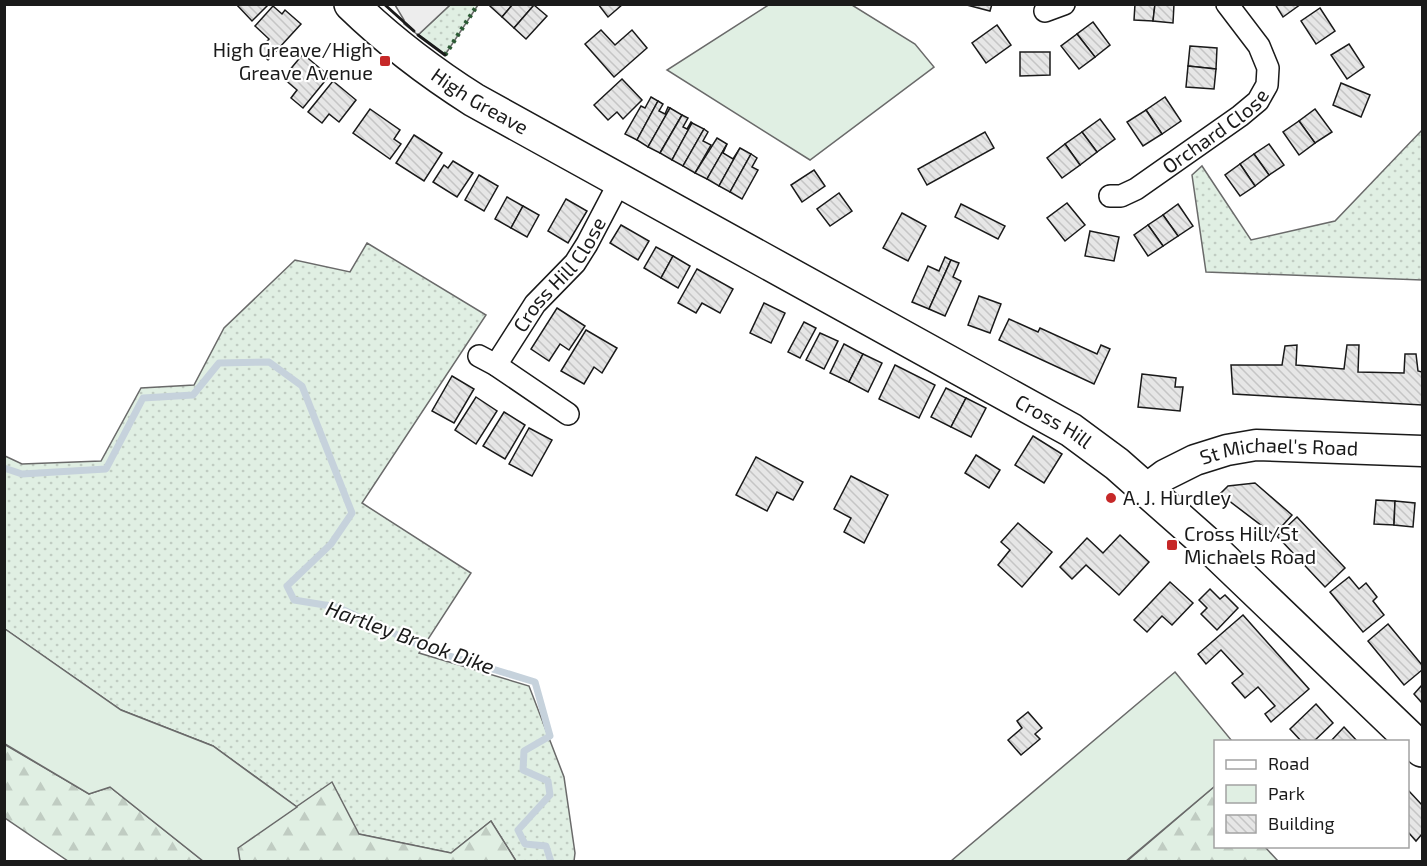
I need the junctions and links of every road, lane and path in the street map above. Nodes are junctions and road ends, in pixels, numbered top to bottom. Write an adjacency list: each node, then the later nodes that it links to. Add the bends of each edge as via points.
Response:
1 (351, 4): 3 (main road, High Greave, via 383,35 438,77)
2 (1227, 4): 4 (street, Orchard Close, via 1259,46 1268,68 1266,85 1258,101 1136,189)
3 (620, 181): 5 (street, Cross Hill Close, via 575,262 488,360); 7 (main road, Cross Hill, via 1062,424 1111,459)
4 (1110, 196)
5 (568, 414)
6 (1422, 451): 7 (street, St Michael's Road, via 1256,445 1195,460)
7 (1145, 490): 8 (main road, Cross Hill, via 1203,540)
8 (1422, 750)

